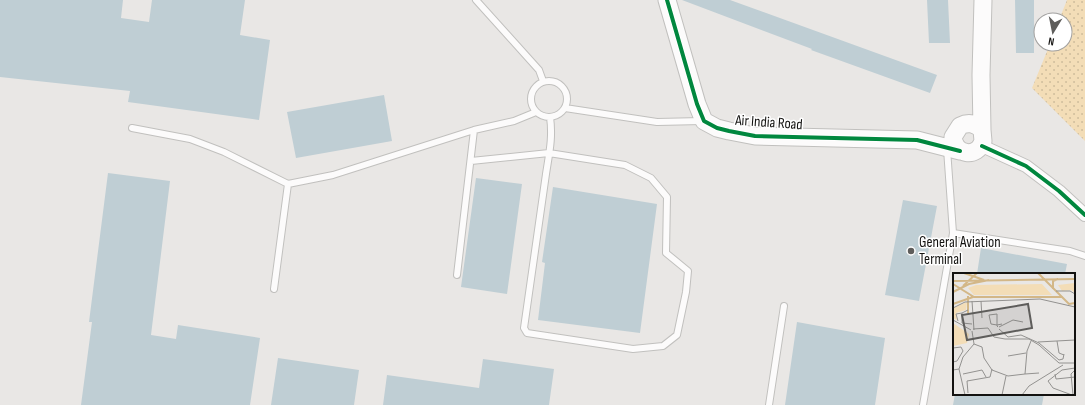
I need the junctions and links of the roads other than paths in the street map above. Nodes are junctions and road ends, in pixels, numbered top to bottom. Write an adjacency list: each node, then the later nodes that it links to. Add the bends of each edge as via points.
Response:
1 (476, 0): 5 (lane, via 539,70)
2 (667, 0): 9 (street, via 691,86)
3 (983, 0): 4 (street)
4 (981, 75): 10 (street); 13 (street)
5 (543, 81): 6 (lane, via 556,82 564,88 567,102); 7 (lane, via 537,84 531,95 531,105)
6 (565, 108): 8 (lane, via 557,116); 9 (lane, via 657,122)
7 (536, 112): 8 (lane, via 543,117); 12 (lane, via 514,121)
8 (550, 117): 16 (lane, via 553,134)
9 (704, 121): 14 (street, Air India Road, via 729,132 755,136)
10 (962, 125): 13 (street, via 974,124); 14 (street, Air India Road); 15 (street, via 953,137)
11 (132, 128): 18 (lane, via 190,139 224,152)
12 (474, 130): 17 (lane); 18 (lane, via 333,176)
13 (982, 138): 15 (street, Air India Road, via 974,152 965,153); 19 (street, via 1026,166)
14 (917, 140): 15 (street, Air India Road)
15 (954, 149): 20 (lane)
16 (549, 153): 16 (lane, via 524,328 527,333 633,349 663,346 677,335 688,271 666,253 667,197 651,178 625,165); 17 (lane)
17 (471, 161): 22 (lane)
18 (288, 184): 23 (lane)
19 (1085, 215)
20 (953, 233): 21 (lane, via 1070,251); 26 (lane)
21 (1085, 256)
22 (457, 275)
23 (274, 289)
24 (784, 306): 25 (lane)
25 (769, 405)
26 (923, 405)

